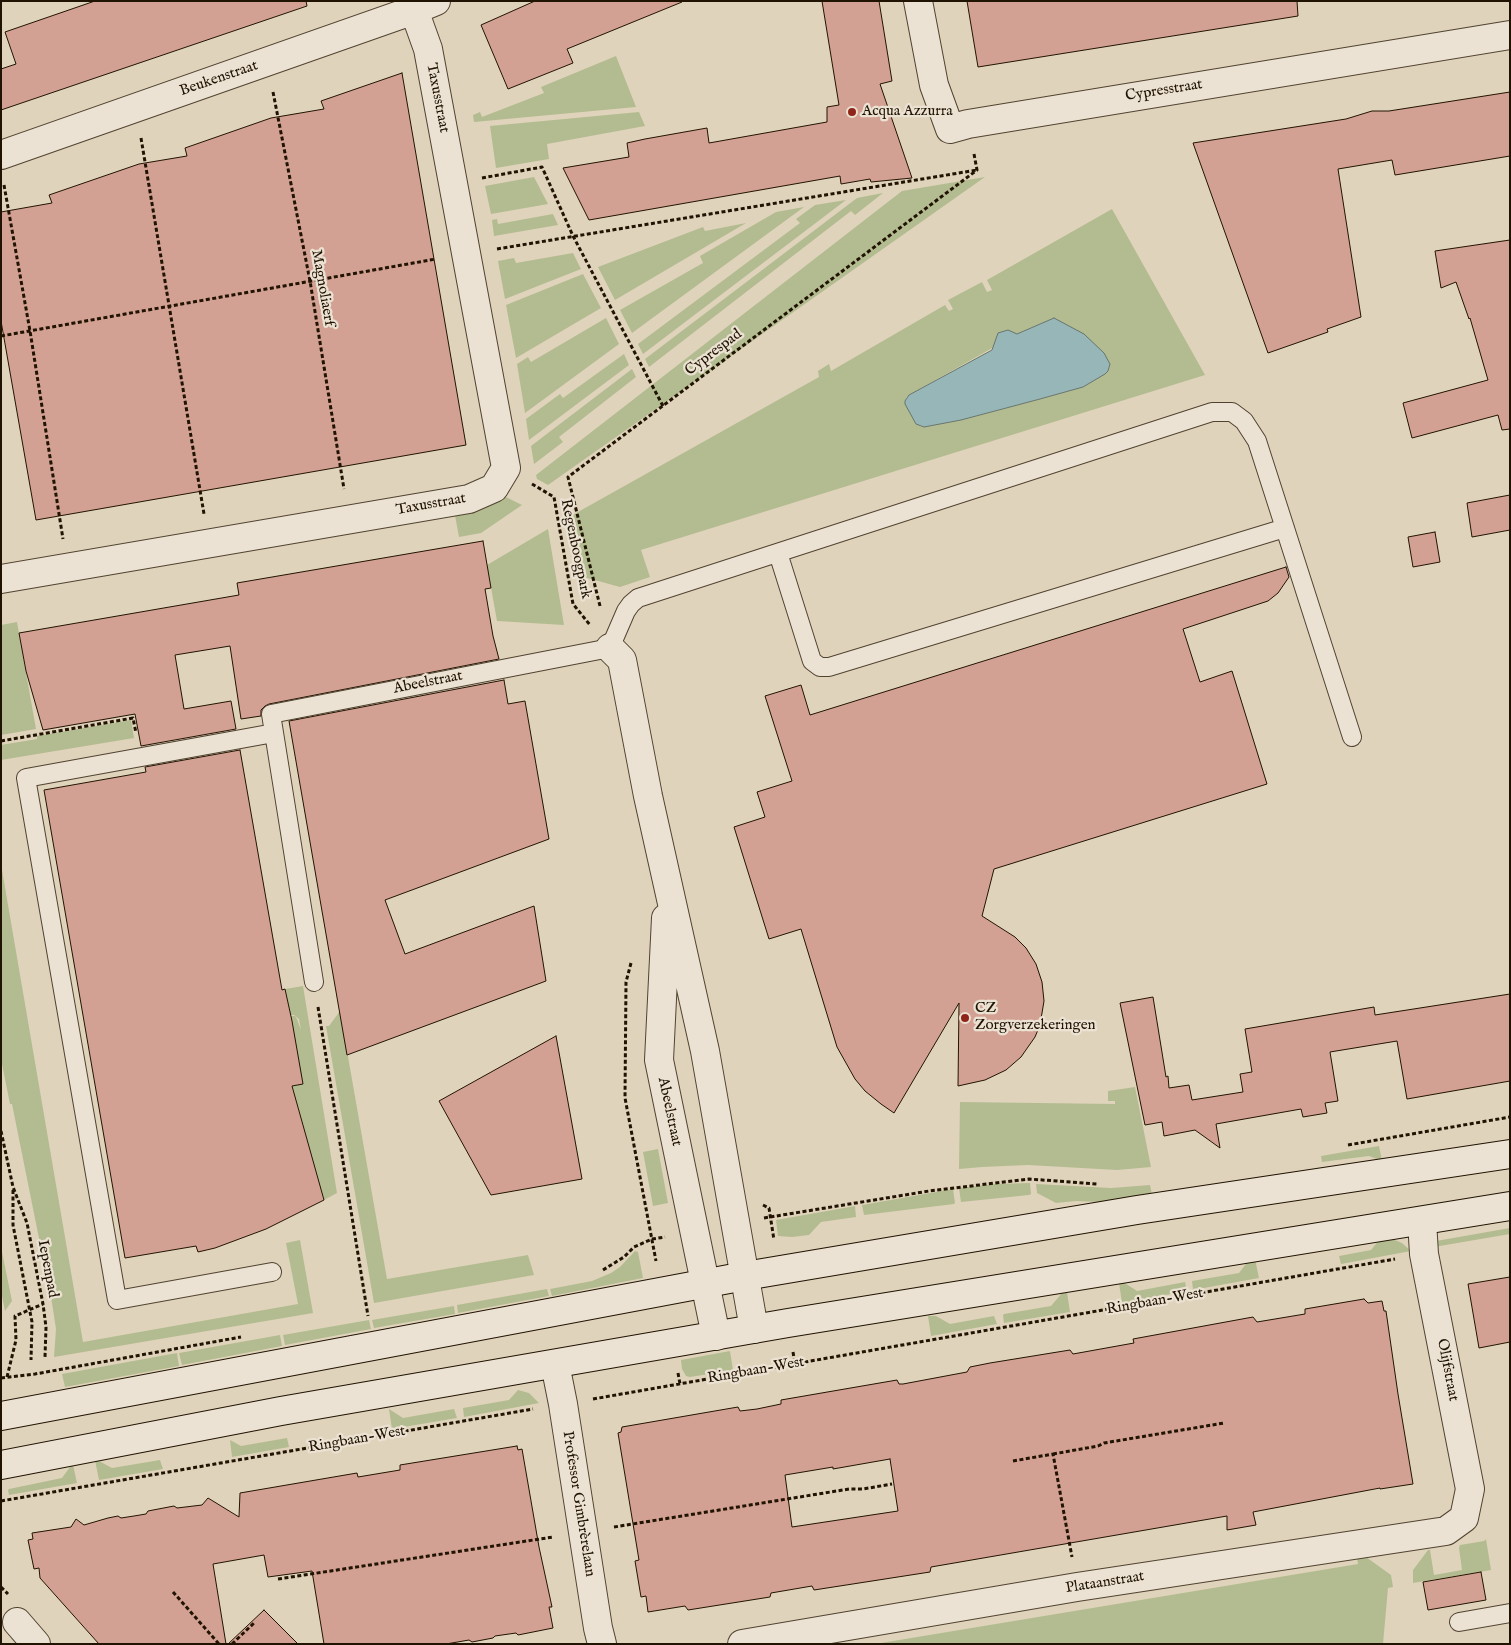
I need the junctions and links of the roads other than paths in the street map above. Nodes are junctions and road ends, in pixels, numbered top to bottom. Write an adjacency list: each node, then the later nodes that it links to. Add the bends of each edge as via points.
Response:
1 (918, 1): 3 (street, Cypresstraat, via 934,85 950,129)
2 (425, 6): 4 (street, Beukenstraat, via 136,108); 7 (street, Taxusstraat, via 428,49 506,468 494,488 469,499)
3 (1510, 35)
4 (2, 167)
5 (1285, 528): 6 (lane, via 1257,441 1244,421 1232,412 1212,412); 6 (lane, via 829,667 820,667 812,661); 10 (lane)
6 (778, 553): 8 (lane, via 638,598 626,611)
7 (1, 579)
8 (610, 648): 9 (lane, Abeelstraat, via 271,714); 11 (street, Abeelstraat, via 622,660)
9 (274, 733): 12 (lane, Abeelstraat); 16 (lane, via 26,778 118,1300)
10 (1352, 737)
11 (667, 884): 17 (street, Abeelstraat, via 705,1051); 18 (street, Abeelstraat, via 659,1060)
12 (314, 982)
13 (1510, 1154): 17 (street, via 1137,1210)
14 (1510, 1206): 15 (street)
15 (1422, 1221): 19 (street); 24 (street, Olijfstraat, via 1424,1254 1470,1489)
16 (272, 1272)
17 (745, 1276): 18 (street); 19 (street, Abeelstraat)
18 (705, 1284): 20 (street, Abeelstraat); 22 (street)
19 (754, 1329): 20 (street)
20 (716, 1336): 21 (street)
21 (555, 1364): 23 (street, via 281,1411); 29 (street, Professor Gimbrèrelaan)
22 (1, 1416)
23 (1, 1465)
24 (1464, 1518): 30 (street, Plataanstraat, via 1446,1530)
25 (1510, 1612): 27 (lane)
26 (17, 1622): 28 (street)
27 (1459, 1622)
28 (36, 1644)
29 (602, 1644)
30 (742, 1644)

